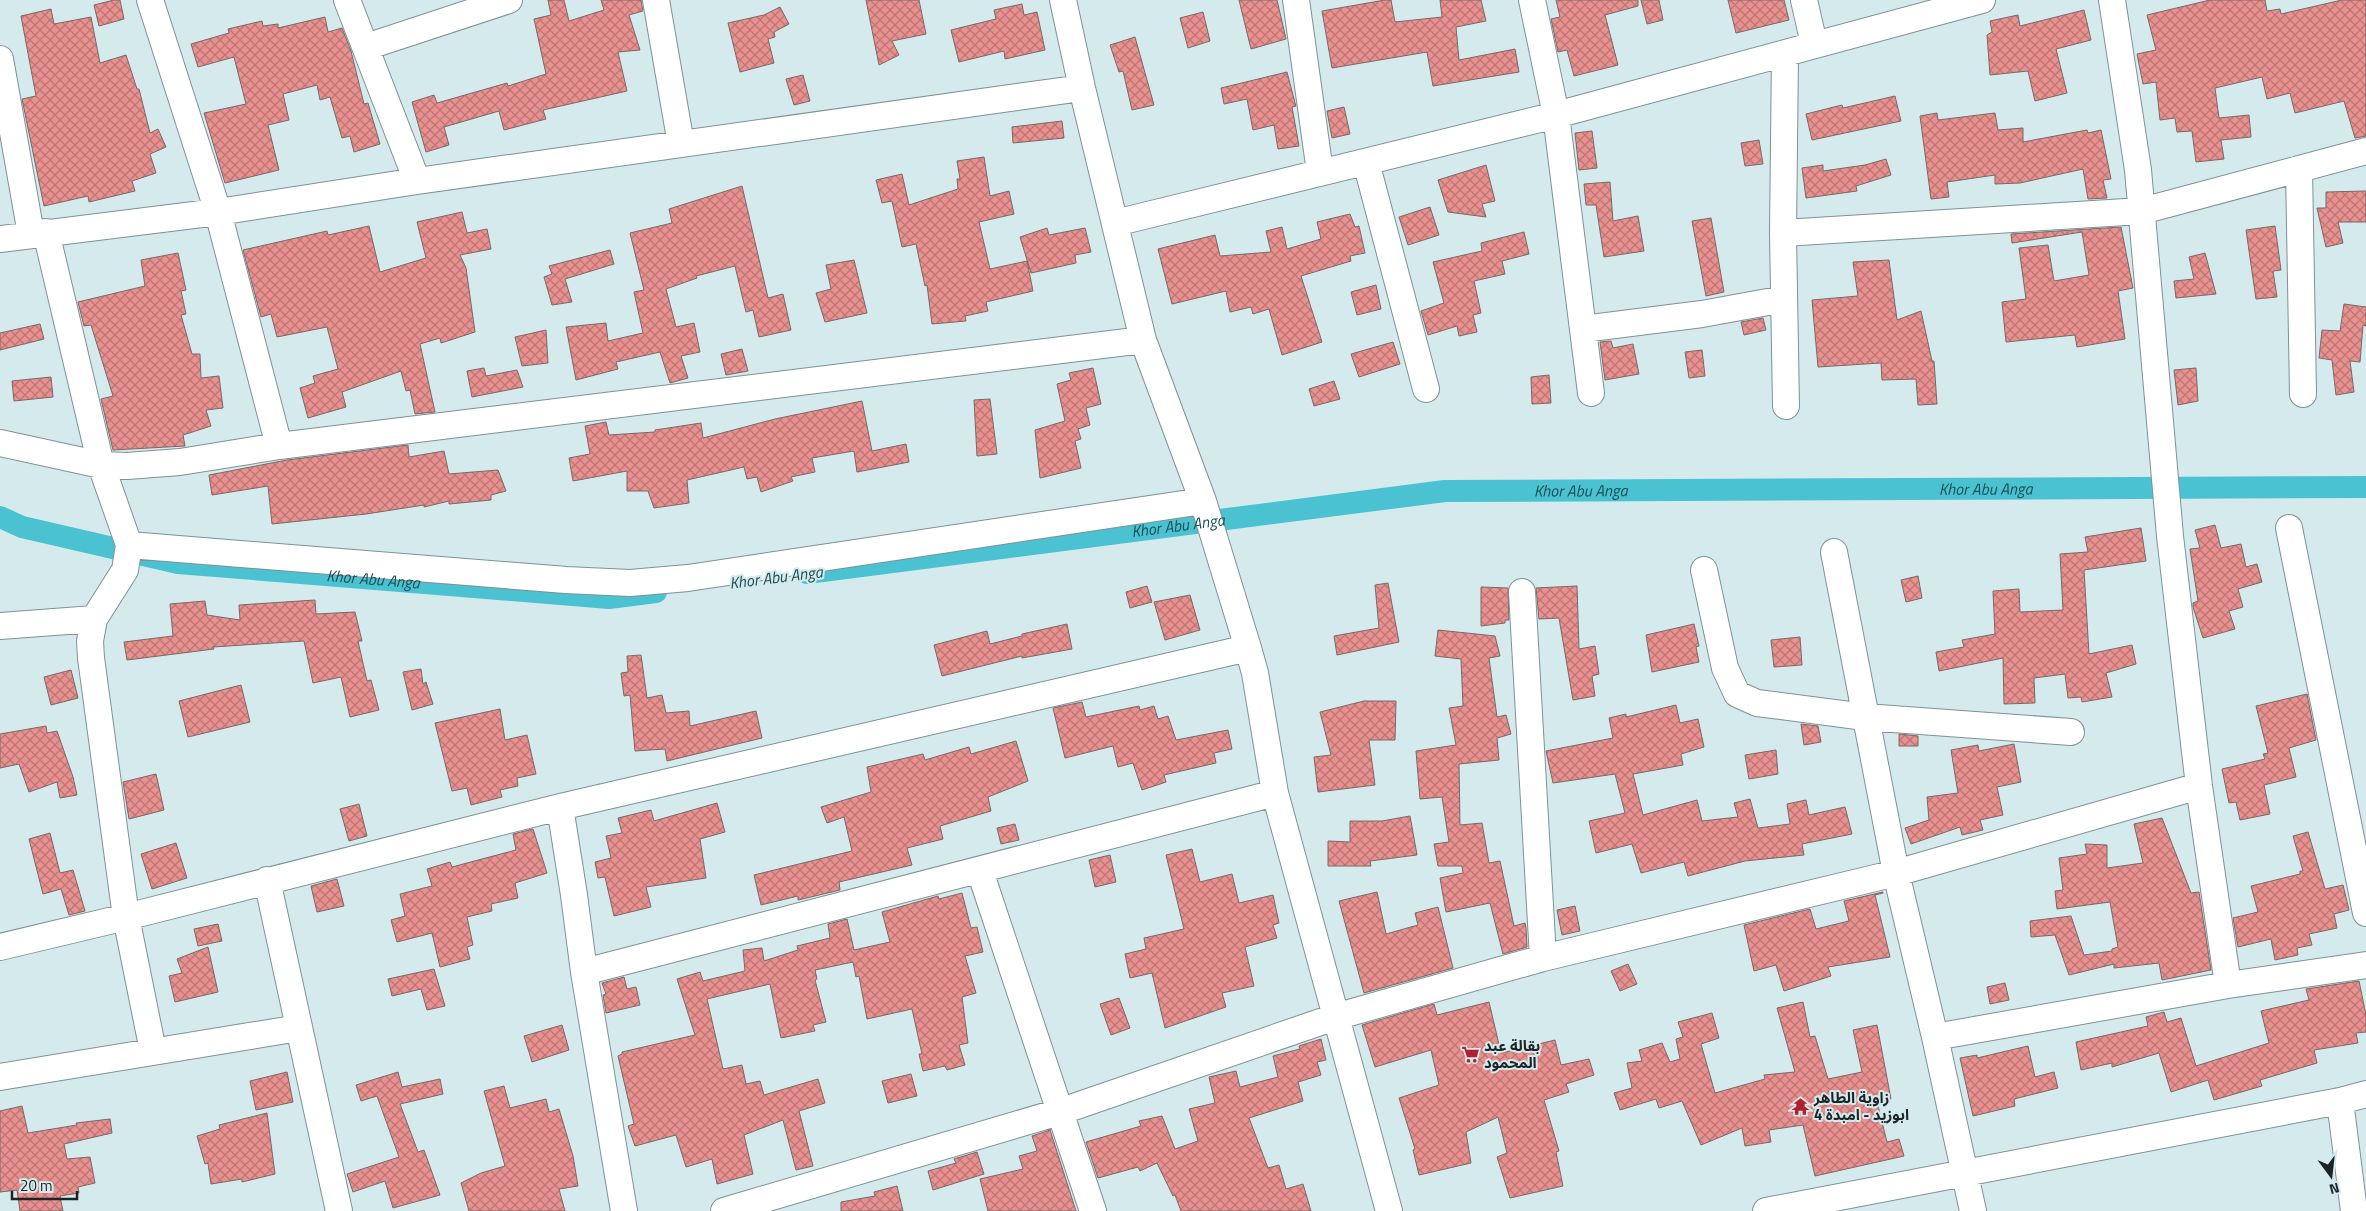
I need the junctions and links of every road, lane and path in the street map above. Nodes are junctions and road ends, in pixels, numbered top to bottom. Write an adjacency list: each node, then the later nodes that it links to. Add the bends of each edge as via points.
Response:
1 (150, 0): 24 (street)
2 (347, 0): 12 (street)
3 (509, 0): 12 (street)
4 (656, 0): 17 (street)
5 (1063, 0): 15 (street)
6 (1296, 0): 21 (street)
7 (1532, 0): 16 (street)
8 (1804, 0): 11 (street)
9 (2112, 0): 23 (street)
10 (1968, 1): 11 (street)
11 (1814, 44): 13 (street)
12 (366, 47): 22 (street)
13 (1785, 54): 16 (street); 27 (street)
14 (0, 59): 26 (street)
15 (1082, 88): 17 (street); 25 (street)
16 (1556, 115): 19 (street); 30 (street)
17 (681, 144): 22 (street)
18 (2366, 151): 20 (street)
19 (1366, 162): 21 (street); 32 (street)
20 (2299, 169): 23 (street); 34 (street)
21 (1320, 172): 25 (street)
22 (417, 181): 24 (street)
23 (2142, 211): 27 (street); 50 (street, via 2170,536)
24 (218, 212): 26 (street); 37 (street)
25 (1115, 222): 31 (street)
26 (38, 233): 28 (street); 38 (street)
27 (1783, 233): 29 (street)
28 (0, 239)
29 (1784, 299): 30 (street, via 1702,314); 35 (street)
30 (1583, 328): 33 (street)
31 (1142, 340): 37 (street); 39 (street)
32 (1426, 389)
33 (1591, 392)
34 (2303, 394)
35 (1786, 406)
36 (0, 443): 38 (street)
37 (279, 446): 38 (street, via 180,462)
38 (101, 465): 41 (street)
39 (1203, 501): 41 (street, via 668,581 566,580); 47 (street)
40 (2289, 528): 56 (street)
41 (128, 545): 45 (street, via 125,570)
42 (1834, 552): 48 (street)
43 (1704, 570): 48 (street, via 1725,668 1737,694 1758,703)
44 (1522, 592): 59 (street)
45 (94, 619): 46 (street); 57 (street, via 91,658)
46 (0, 626)
47 (1248, 648): 51 (street); 52 (street)
48 (1864, 717): 49 (street); 54 (street)
49 (2070, 732)
50 (2199, 786): 54 (street); 62 (street)
51 (1275, 792): 53 (street); 63 (street)
52 (560, 807): 55 (street); 61 (street)
53 (980, 871): 61 (street); 70 (street)
54 (1896, 873): 59 (street); 65 (street)
55 (267, 880): 57 (street); 64 (street)
56 (2366, 913)
57 (126, 917): 58 (street); 66 (street)
58 (0, 946)
59 (1544, 958): 63 (street)
60 (2366, 965): 62 (street)
61 (584, 972): 73 (street)
62 (2228, 985): 65 (street)
63 (1335, 1017): 70 (street); 76 (street)
64 (299, 1028): 66 (street); 72 (street)
65 (1935, 1037): 71 (street)
66 (153, 1052): 67 (street)
67 (0, 1077)
68 (2366, 1094): 69 (street)
69 (2340, 1101): 71 (street); 79 (street)
70 (1059, 1112): 74 (street); 75 (street)
71 (1965, 1172): 77 (street); 78 (street)
72 (339, 1211)
73 (624, 1211)
74 (724, 1211)
75 (1093, 1211)
76 (1389, 1211)
77 (1766, 1211)
78 (1973, 1211)
79 (2354, 1211)

